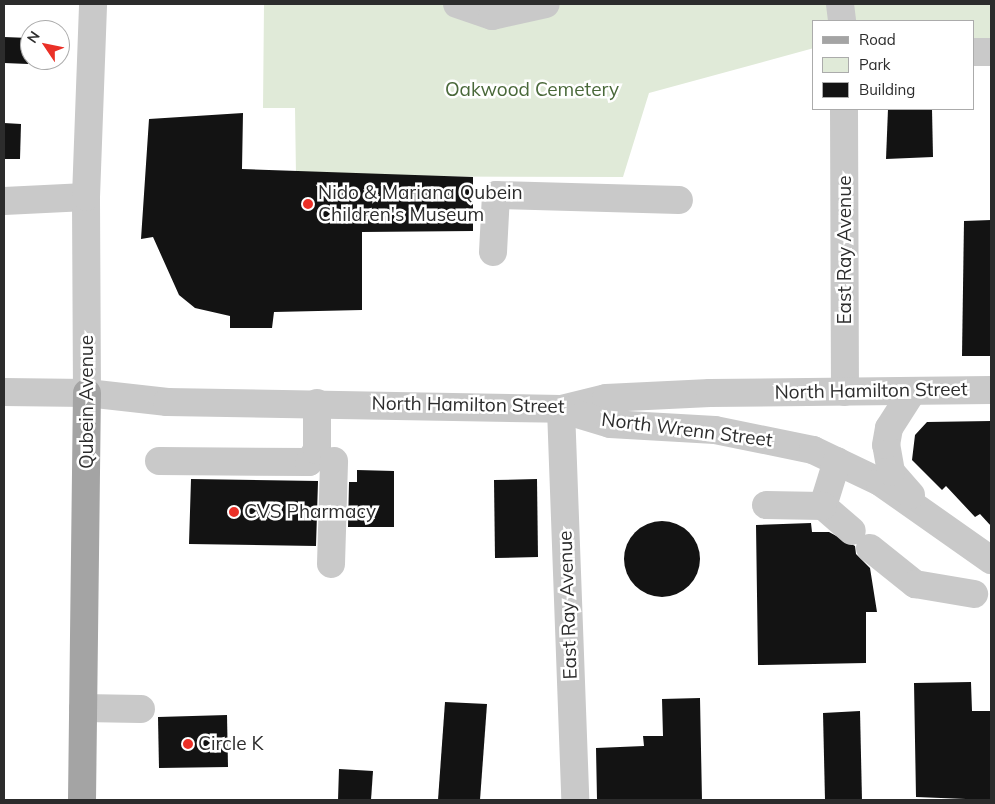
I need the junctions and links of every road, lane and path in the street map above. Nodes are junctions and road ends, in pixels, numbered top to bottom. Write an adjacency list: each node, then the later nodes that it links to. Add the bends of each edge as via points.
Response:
1 (93, 4): 9 (street, Qubein Avenue)
2 (457, 4): 3 (street, via 492,16)
3 (546, 4)
4 (840, 4): 5 (street)
5 (842, 20)
6 (975, 52): 7 (street)
7 (991, 52)
8 (844, 110): 15 (street, East Ray Avenue)
9 (86, 197): 11 (street); 17 (street, Qubein Avenue)
10 (678, 200): 12 (street, via 496,196)
11 (4, 201)
12 (493, 252)
13 (991, 390): 16 (street, North Hamilton Street)
14 (4, 392): 17 (street, North Hamilton Street)
15 (845, 392): 16 (street, North Hamilton Street); 19 (street, North Hamilton Street, via 606,398)
16 (912, 392): 25 (street, via 889,428 887,460)
17 (87, 393): 18 (street, North Hamilton Street, via 167,402); 29 (main road, Qubein Avenue)
18 (317, 403): 19 (street, North Hamilton Street); 20 (street, via 316,450 309,462)
19 (561, 410): 22 (street, North Wrenn Street, via 610,424 715,430 774,439); 32 (street, East Ray Avenue)
20 (160, 461)
21 (334, 461): 27 (street)
22 (837, 461): 24 (street); 25 (street, North Wrenn Street, via 880,482)
23 (766, 505): 24 (street)
24 (823, 506): 28 (street, via 915,584)
25 (926, 513): 26 (street, North Wrenn Street)
26 (991, 560)
27 (331, 564)
28 (974, 594)
29 (83, 708): 30 (street); 31 (main road, Qubein Avenue)
30 (141, 709)
31 (82, 800)
32 (575, 800)

